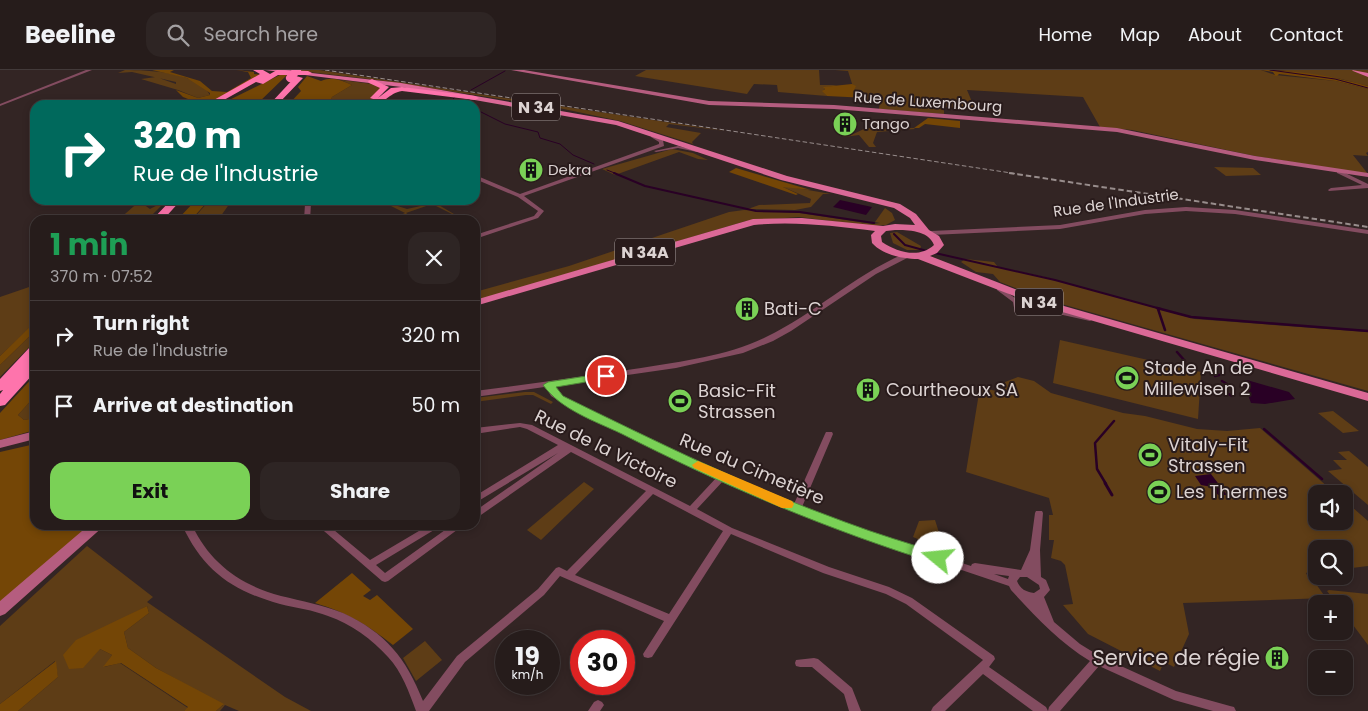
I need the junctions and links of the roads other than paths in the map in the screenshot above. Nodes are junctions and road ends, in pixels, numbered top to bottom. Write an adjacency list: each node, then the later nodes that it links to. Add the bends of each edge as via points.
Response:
1 (90, 70): 21 (street)
2 (257, 70): 12 (highway, via 266,74)
3 (514, 70): 28 (main road, Rue de Luxembourg, via 709,103 834,107 1117,130)
4 (1356, 70): 8 (main road)
5 (273, 72): 6 (main road, N 34); 6 (highway); 13 (highway); 14 (highway)
6 (306, 72): 7 (highway); 9 (main road, N 34)
7 (295, 75): 15 (highway); 16 (highway)
8 (1368, 75)
9 (372, 81): 10 (main road, N 34); 17 (highway, via 384,87)
10 (401, 85): 11 (main road, N 34); 18 (highway, via 389,88); 19 (highway)
11 (475, 98): 20 (highway, via 402,88); 22 (main road, N 34, via 592,117)
12 (218, 100)
13 (219, 100)
14 (224, 100)
15 (270, 100)
16 (277, 100)
17 (371, 100)
18 (373, 100)
19 (379, 100)
20 (379, 100)
21 (0, 105)
22 (644, 131): 23 (main road, N 34); 24 (street, via 659,139)
23 (676, 142): 24 (street); 25 (street); 26 (main road, N 34)
24 (662, 145): 27 (street)
25 (650, 152): 26 (street, via 678,147); 27 (street)
26 (726, 159): 34 (main road, N 34, via 784,178)
27 (602, 166): 33 (street)
28 (1339, 172): 29 (main road, Rue de Luxembourg); 31 (street, Rue de Luxembourg)
29 (1368, 175)
30 (480, 179): 33 (street)
31 (1368, 186): 32 (street, Rue de Luxembourg)
32 (1331, 190)
33 (520, 196): 45 (street, via 540,208 536,217)
34 (884, 202): 40 (main road, N 34, via 902,217 902,222); 42 (main road, N 34, via 906,211)
35 (179, 205): 37 (highway)
36 (180, 205): 38 (highway)
37 (165, 215)
38 (172, 215)
39 (818, 221): 41 (main road, N 34A); 46 (main road, N 34A, via 856,230); 53 (main road, N 34A, via 747,223)
40 (895, 226): 41 (main road); 42 (main road)
41 (883, 229): 46 (main road)
42 (928, 232): 43 (street, Rue de l'Industrie); 47 (main road, N 34)
43 (986, 232): 44 (street, Rue de l'Industrie, via 1060,227 1145,212 1186,209 1235,212); 47 (street, Rue de l'Industrie, via 947,239)
44 (1368, 232)
45 (480, 235)
46 (875, 239): 48 (main road)
47 (938, 245): 49 (main road); 51 (main road, N 34)
48 (882, 248): 49 (main road, N 34); 50 (street, via 887,257)
49 (914, 255): 50 (street); 51 (main road, N 34)
50 (880, 270): 57 (street, via 771,339 752,347 720,357)
51 (966, 273): 52 (main road, N 34)
52 (977, 278): 54 (main road, N 34, via 1024,297); 54 (street, via 1007,293 1016,301 1017,312 1046,308)
53 (480, 302)
54 (1104, 321): 60 (main road, N 34)
55 (30, 355): 58 (highway)
56 (30, 369): 61 (highway)
57 (548, 385): 59 (street); 67 (street, Rue du Cimetière, via 559,398)
58 (0, 387)
59 (480, 393)
60 (1368, 397)
61 (0, 402)
62 (480, 430): 66 (street, Rue de la Victoire, via 520,425)
63 (829, 434): 70 (street)
64 (30, 435): 65 (main road)
65 (0, 444)
66 (566, 447): 68 (street, Rue de la Victoire); 69 (street); 72 (street)
67 (723, 476): 70 (street, Rue du Cimetière); 71 (street, Rue de la Victoire)
68 (652, 490): 71 (street, Rue de la Victoire); 86 (street)
69 (480, 497)
70 (797, 508): 84 (street, Rue du Cimetière)
71 (691, 510): 79 (street, Rue de la Victoire)
72 (480, 511)
73 (1039, 513): 81 (street)
74 (92, 530): 91 (main road)
75 (189, 530): 98 (street, via 207,560 228,577 272,597 338,616 365,630 393,656)
76 (328, 530): 83 (street)
77 (427, 530): 80 (street)
78 (451, 530): 82 (street)
79 (729, 530): 92 (street); 97 (street, Rue de la Victoire, via 909,601 990,660)
80 (405, 543): 82 (street); 83 (street)
81 (1035, 550): 85 (street); 87 (street)
82 (419, 554): 83 (street, via 386,578)
83 (369, 563)
84 (953, 563): 85 (street, Rue du Cimetière); 88 (street, Rue du Cimetière)
85 (1021, 573): 87 (street, Rue du Cimetière); 88 (street, via 1012,580)
86 (568, 576): 92 (street); 98 (street, via 559,571 541,592 461,659)
87 (1037, 576): 90 (street, Rue du Cimetière, via 1045,587)
88 (1012, 584): 89 (street, Rue du Cimetière)
89 (1020, 593): 90 (street); 93 (street, Rue du Cimetière)
90 (1039, 596): 93 (street, Rue du Cimetière)
91 (0, 610)
92 (670, 619): 94 (street)
93 (1051, 626): 95 (street, Rue du Cimetière)
94 (648, 654)
95 (1098, 660): 102 (street); 103 (street, Rue du Cimetière, via 1174,695)
96 (800, 663): 99 (street, via 814,662 848,691)
97 (982, 668): 100 (street); 101 (street)
98 (422, 711)
99 (856, 711)
100 (937, 711)
101 (1042, 711)
102 (1053, 711)
103 (1230, 711)

